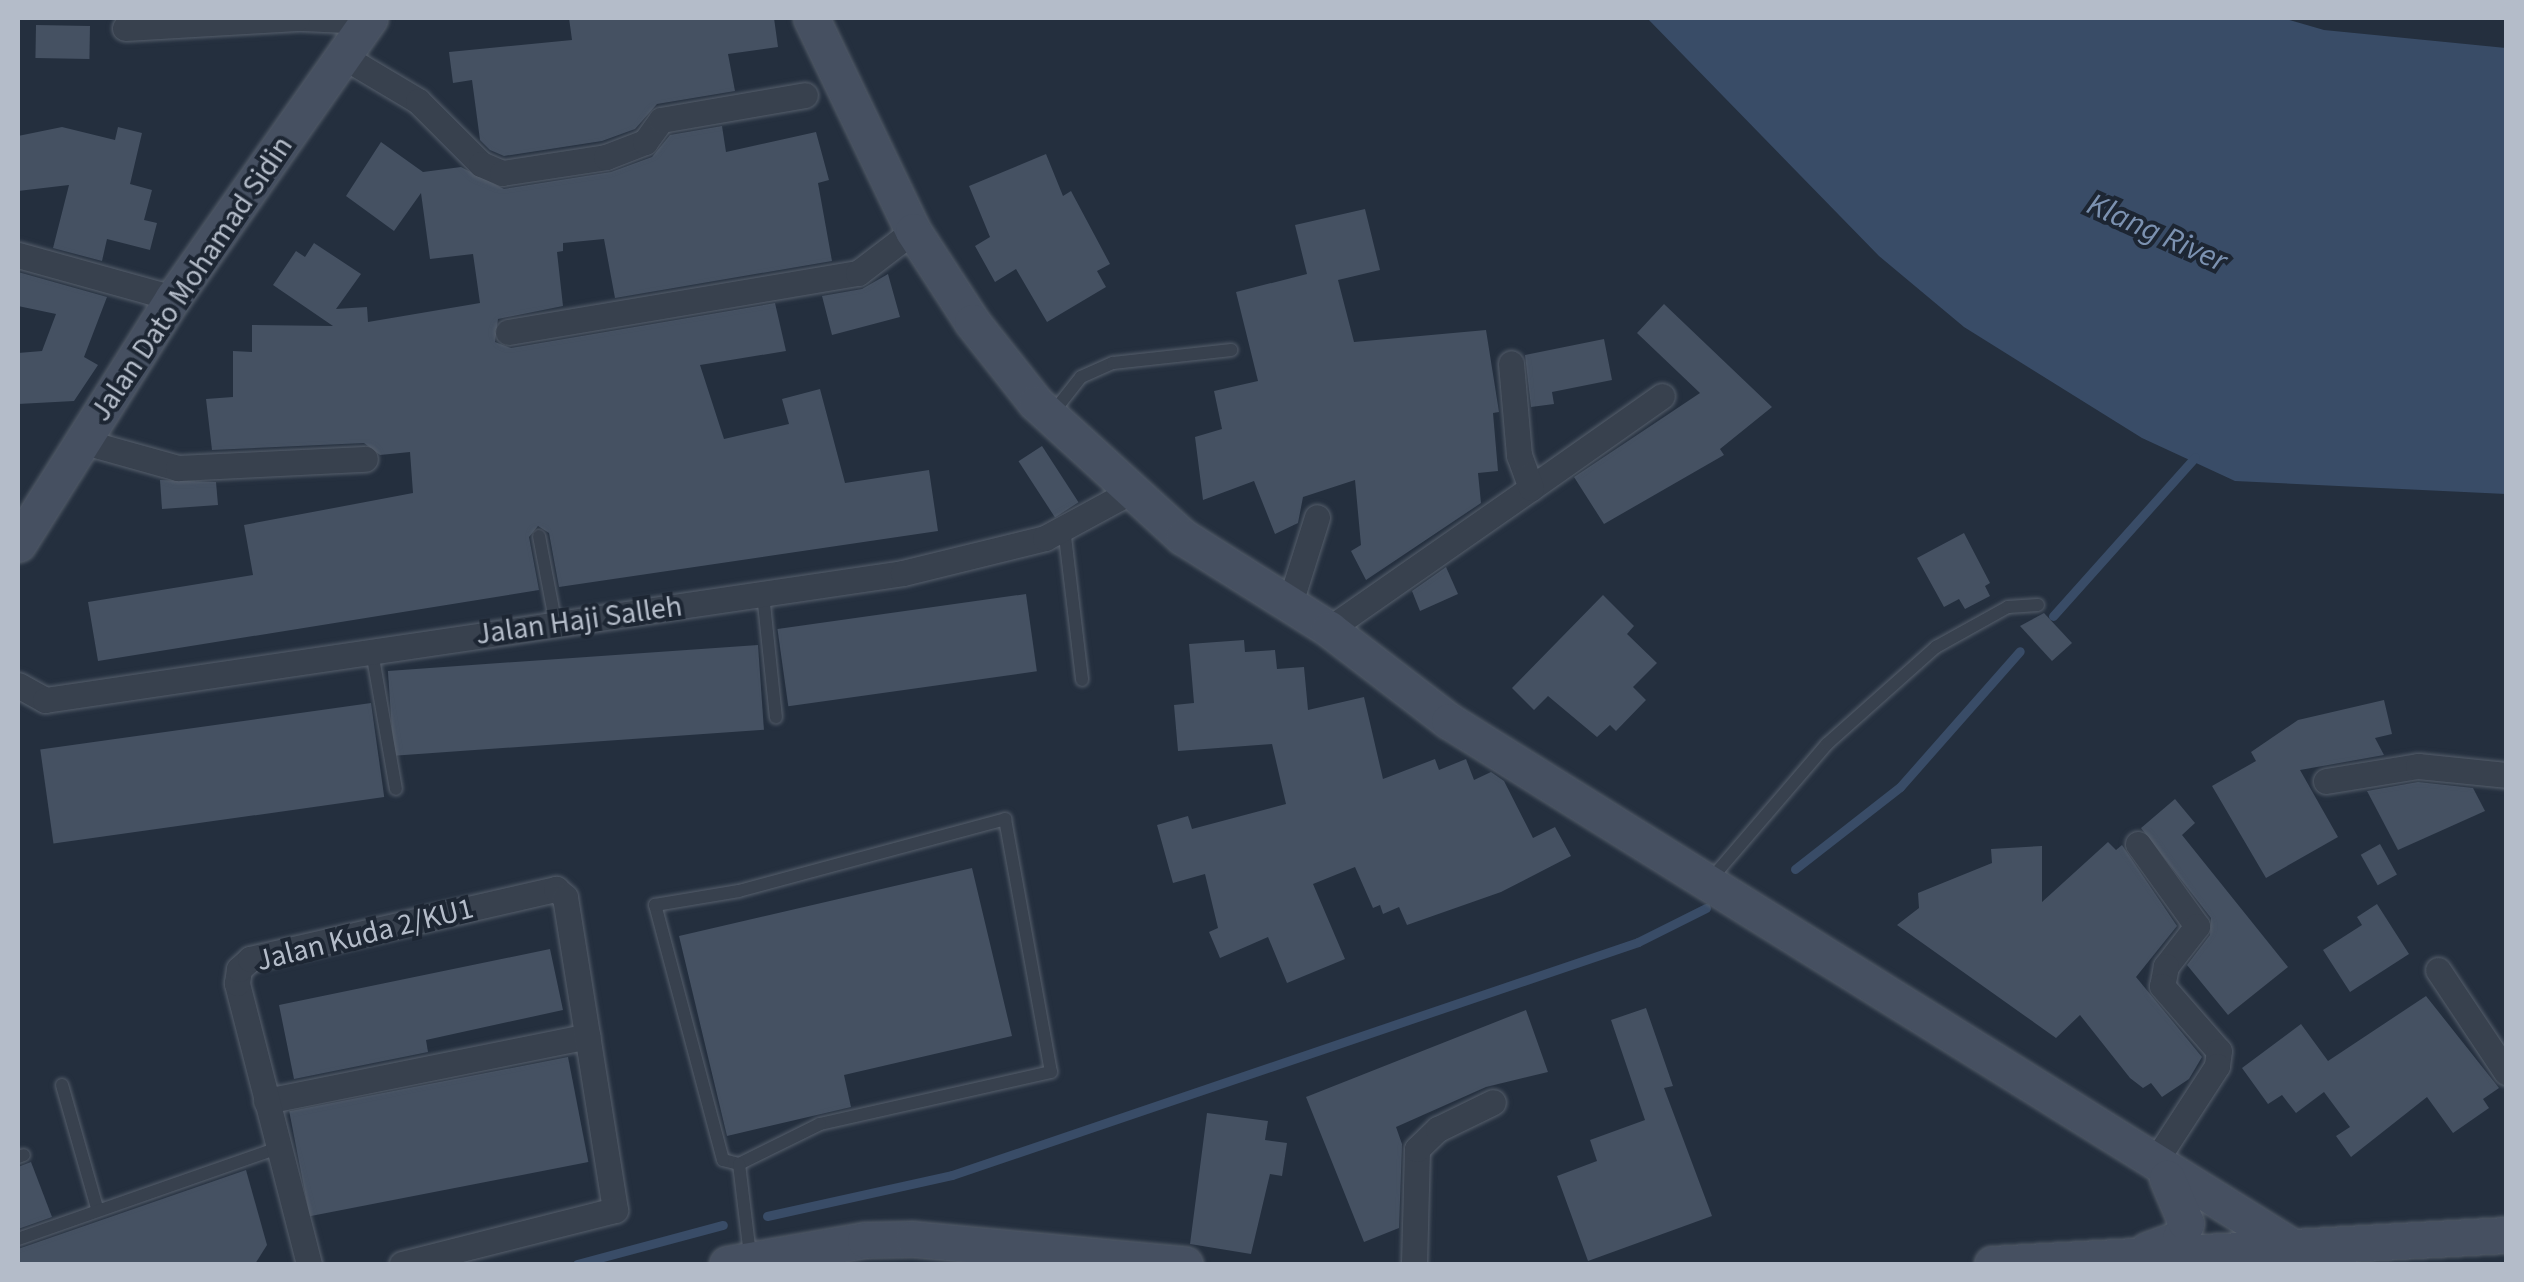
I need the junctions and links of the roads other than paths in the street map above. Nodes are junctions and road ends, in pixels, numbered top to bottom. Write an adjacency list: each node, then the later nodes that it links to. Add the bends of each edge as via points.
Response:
1 (300, 18): 3 (street); 4 (street)
2 (810, 18): 7 (street)
3 (369, 19): 5 (street, Jalan Dato Mohamad Sidin)
4 (126, 28)
5 (346, 58): 6 (street, via 418,101 481,164 502,173 606,157 645,142 661,120); 9 (street, Jalan Dato Mohamad Sidin)
6 (805, 95)
7 (914, 230): 10 (street, via 858,272); 14 (street, via 972,322)
8 (18, 255): 9 (street)
9 (173, 298): 15 (street, Jalan Dato Mohamad Sidin)
10 (508, 332)
11 (1231, 350): 14 (lane, via 1113,363 1081,377)
12 (1511, 363): 17 (street, via 1520,454)
13 (1662, 396): 17 (street)
14 (1050, 416): 18 (street)
15 (81, 441): 16 (street, via 178,468); 22 (street, Jalan Dato Mohamad Sidin)
16 (365, 459)
17 (1531, 488): 27 (street)
18 (1130, 492): 20 (street, Jalan Haji Salleh); 25 (street, via 1225,568)
19 (1317, 517): 25 (street)
20 (1064, 528): 23 (street, Jalan Haji Salleh, via 902,573); 29 (lane)
21 (539, 536): 26 (lane)
22 (18, 544)
23 (763, 594): 26 (street, Jalan Haji Salleh); 31 (lane)
24 (2038, 605): 36 (lane, via 2008,607 1936,647 1828,744)
25 (1288, 606): 27 (street)
26 (556, 625): 28 (street, Jalan Haji Salleh)
27 (1329, 629): 36 (street, via 1449,722)
28 (372, 652): 30 (street, Jalan Haji Salleh, via 45,700); 34 (lane)
29 (1082, 680)
30 (18, 685)
31 (776, 717)
32 (2506, 775): 33 (street, via 2418,766)
33 (2326, 781)
34 (396, 789)
35 (2138, 844): 45 (street, via 2197,926 2166,966 2162,986 2219,1051 2217,1066)
36 (1708, 882): 45 (street)
37 (2438, 970): 39 (street)
38 (588, 1036): 41 (street); 41 (street, Jalan Kuda 2/KU1, via 565,896 556,889 250,959 237,983); 57 (street, via 616,1202 610,1213)
39 (2506, 1072)
40 (62, 1086): 46 (lane)
41 (266, 1101): 43 (street, Jalan Kuda 2/KU1)
42 (1493, 1102): 59 (street, via 1438,1129 1417,1149)
43 (278, 1148): 46 (lane); 56 (street, Jalan Kuda 2/KU1)
44 (739, 1164): 44 (lane, via 724,1160 655,905 739,891 1005,819 1051,1072 820,1124); 54 (lane)
45 (2155, 1166): 49 (street, via 2186,1223 2180,1238); 52 (street)
46 (97, 1208): 48 (lane)
47 (2506, 1235): 50 (street)
48 (18, 1238)
49 (2137, 1254): 52 (street); 55 (street)
50 (2380, 1254): 52 (street)
51 (980, 1255): 53 (street, via 865,1240); 58 (street)
52 (2285, 1256)
53 (789, 1259): 54 (street)
54 (739, 1261)
55 (2079, 1261): 60 (street)
56 (309, 1264)
57 (402, 1264)
58 (1184, 1264)
59 (1414, 1264)
60 (1992, 1264)

